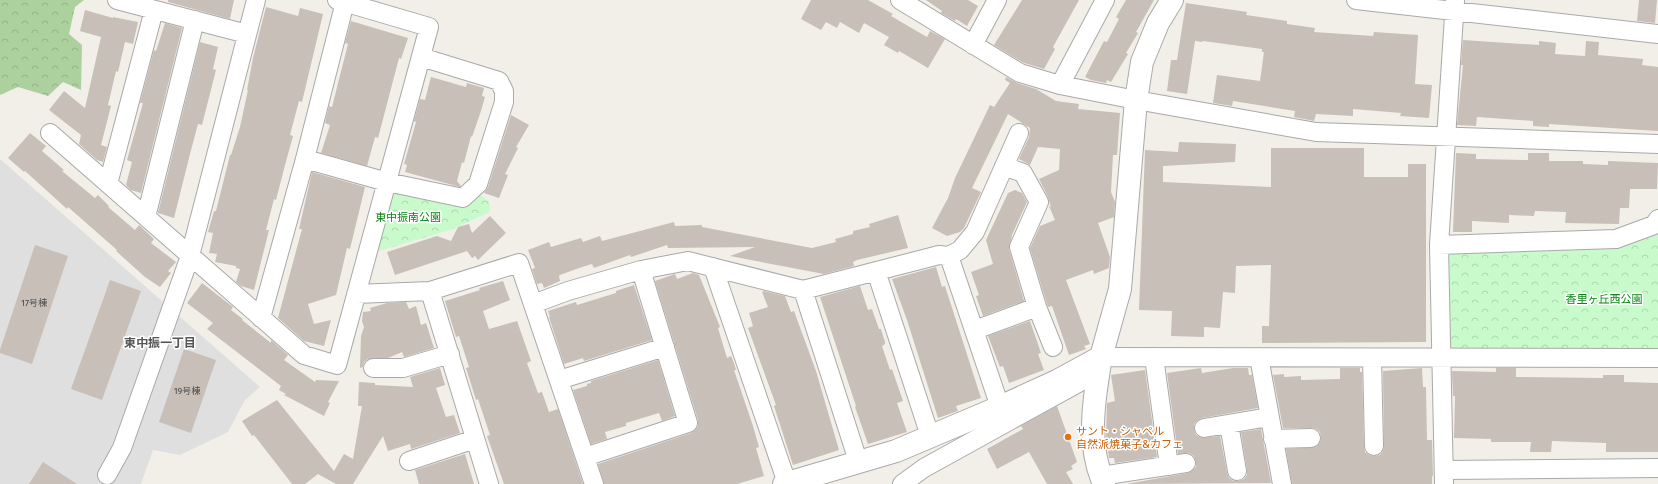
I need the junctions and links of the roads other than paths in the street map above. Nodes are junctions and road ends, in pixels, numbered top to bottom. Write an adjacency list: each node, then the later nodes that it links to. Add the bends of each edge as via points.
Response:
1 (117, 0): 10 (street)
2 (256, 0): 12 (street)
3 (900, 0): 14 (street)
4 (997, 0): 14 (street)
5 (1105, 0): 16 (street)
6 (1172, 0): 17 (street, via 1158,23 1142,62)
7 (1356, 0): 9 (street)
8 (341, 1): 15 (street, via 429,27); 22 (street)
9 (1455, 6): 13 (street); 20 (street)
10 (154, 10): 11 (street); 25 (street)
11 (195, 20): 12 (street); 26 (street)
12 (247, 34): 29 (street)
13 (1658, 34)
14 (973, 45): 16 (street, via 1020,73)
15 (421, 56): 24 (street); 24 (street, via 499,81 504,91 504,102 478,184 463,198)
16 (1060, 85): 17 (street)
17 (1136, 100): 20 (street, via 1316,132); 49 (street, via 1120,289)
18 (50, 133): 25 (street)
19 (1019, 133): 23 (street)
20 (1446, 137): 21 (street); 28 (street)
21 (1658, 144)
22 (305, 159): 24 (street); 39 (street)
23 (1004, 166): 30 (street, via 975,232 960,250); 38 (street, via 1023,173 1039,202 1019,247)
24 (387, 182): 36 (street)
25 (108, 184): 26 (street)
26 (146, 217): 29 (street)
27 (1658, 219): 28 (street, via 1654,225 1616,239)
28 (1439, 245): 47 (street)
29 (190, 256): 39 (street); 68 (street, via 122,448)
30 (949, 256): 33 (street, via 939,255); 40 (street)
31 (713, 267): 32 (street, via 688,261); 35 (street); 73 (street)
32 (641, 270): 37 (street); 42 (street)
33 (876, 271): 35 (street); 56 (street)
34 (430, 290): 36 (street); 37 (street, via 519,263); 43 (street)
35 (804, 290): 63 (street)
36 (356, 294): 39 (street, via 337,364 304,355)
37 (532, 304): 51 (street)
38 (1037, 307): 40 (street); 41 (street)
39 (261, 318)
40 (975, 330): 52 (street)
41 (1054, 346)
42 (665, 347): 51 (street); 61 (street, via 688,423)
43 (450, 354): 50 (street, via 403,368); 58 (street)
44 (1154, 357): 45 (street); 49 (street); 65 (street)
45 (1259, 357): 46 (street); 53 (street)
46 (1372, 358): 47 (street); 60 (street)
47 (1442, 358): 48 (street); 69 (street)
48 (1658, 358)
49 (1100, 365): 52 (street, via 1057,380); 70 (street, via 1092,426); 74 (street, via 924,468)
50 (373, 368)
51 (559, 380): 61 (street)
52 (1000, 406): 56 (street)
53 (1269, 417): 54 (street); 59 (street)
54 (1229, 424): 55 (street); 67 (street)
55 (1204, 428)
56 (930, 436): 63 (street, via 896,450)
57 (1311, 438): 59 (street)
58 (475, 439): 62 (street); 71 (street)
59 (1273, 439): 75 (street)
60 (1374, 446)
61 (585, 457): 72 (street)
62 (409, 461)
63 (858, 461): 73 (street)
64 (1186, 463): 65 (street)
65 (1169, 466): 70 (street)
66 (1658, 468): 69 (street)
67 (1238, 471)
68 (107, 475)
69 (1444, 477)
70 (1102, 480)
71 (489, 484)
72 (594, 484)
73 (786, 484)
74 (902, 484)
75 (1282, 484)

